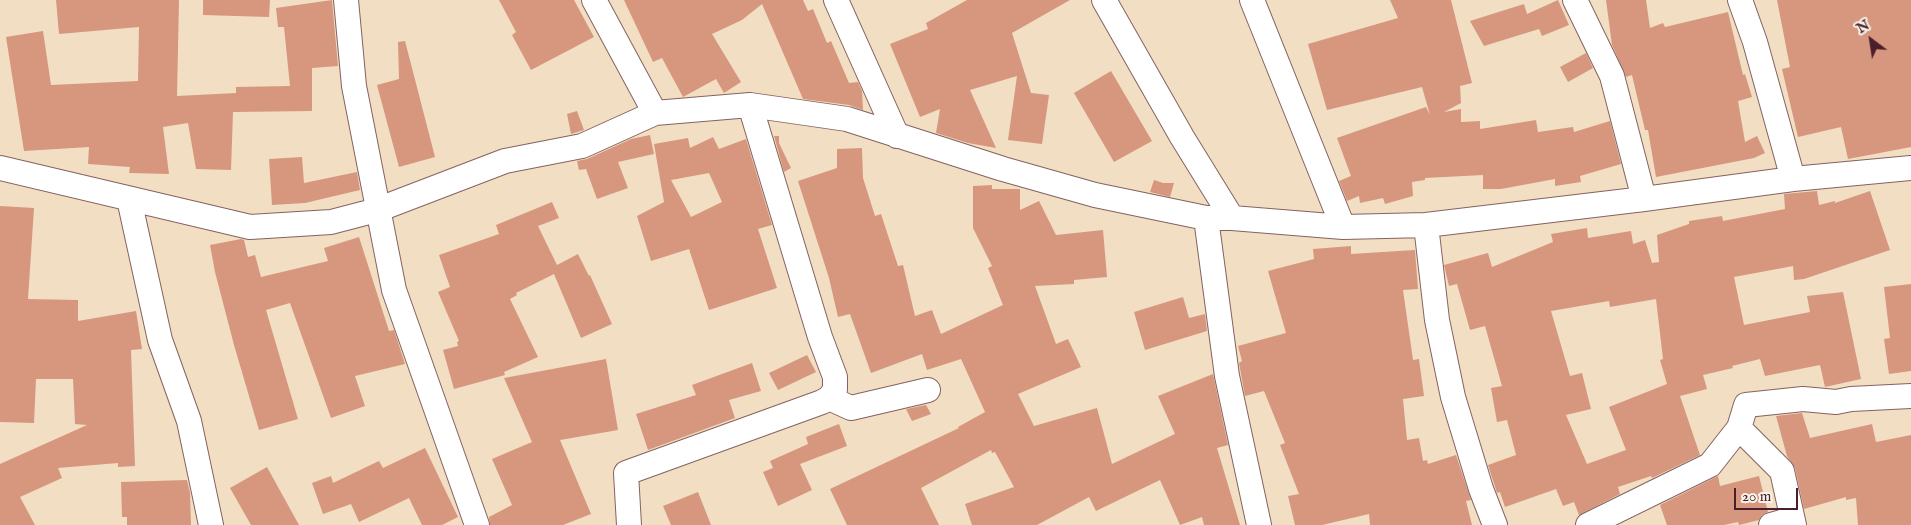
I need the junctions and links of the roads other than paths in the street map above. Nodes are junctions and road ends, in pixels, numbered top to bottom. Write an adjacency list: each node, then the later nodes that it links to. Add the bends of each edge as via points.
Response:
1 (346, 0): 16 (street, via 354,86)
2 (594, 0): 9 (street)
3 (836, 0): 10 (street)
4 (1104, 0): 18 (street)
5 (1252, 0): 20 (street)
6 (1575, 0): 15 (street, via 1612,76)
7 (1740, 0): 13 (street, via 1756,42)
8 (750, 105): 9 (street); 10 (street, via 847,119); 23 (street, via 820,338 835,377)
9 (655, 113): 16 (street, via 582,146 505,161)
10 (897, 136): 17 (street, via 1095,195)
11 (0, 168): 14 (street)
12 (1911, 168): 13 (street)
13 (1793, 179): 15 (street)
14 (130, 199): 16 (street, via 250,227 331,222); 26 (street, via 160,340 189,421)
15 (1644, 199): 19 (street)
16 (377, 210): 27 (street, via 394,290)
17 (1206, 218): 18 (street); 29 (street, via 1227,376)
18 (1232, 218): 20 (street)
19 (1426, 225): 20 (street); 30 (street, via 1437,320 1453,397)
20 (1343, 227)
21 (928, 390): 23 (street, via 852,408)
22 (1911, 396): 24 (street, via 1850,398 1836,402 1803,399 1746,405)
23 (830, 398): 28 (street, via 626,473)
24 (1738, 428): 25 (street, via 1782,472); 31 (street, via 1710,465)
25 (1786, 523)
26 (211, 525)
27 (476, 525)
28 (629, 525)
29 (1259, 525)
30 (1495, 525)
31 (1588, 525)

